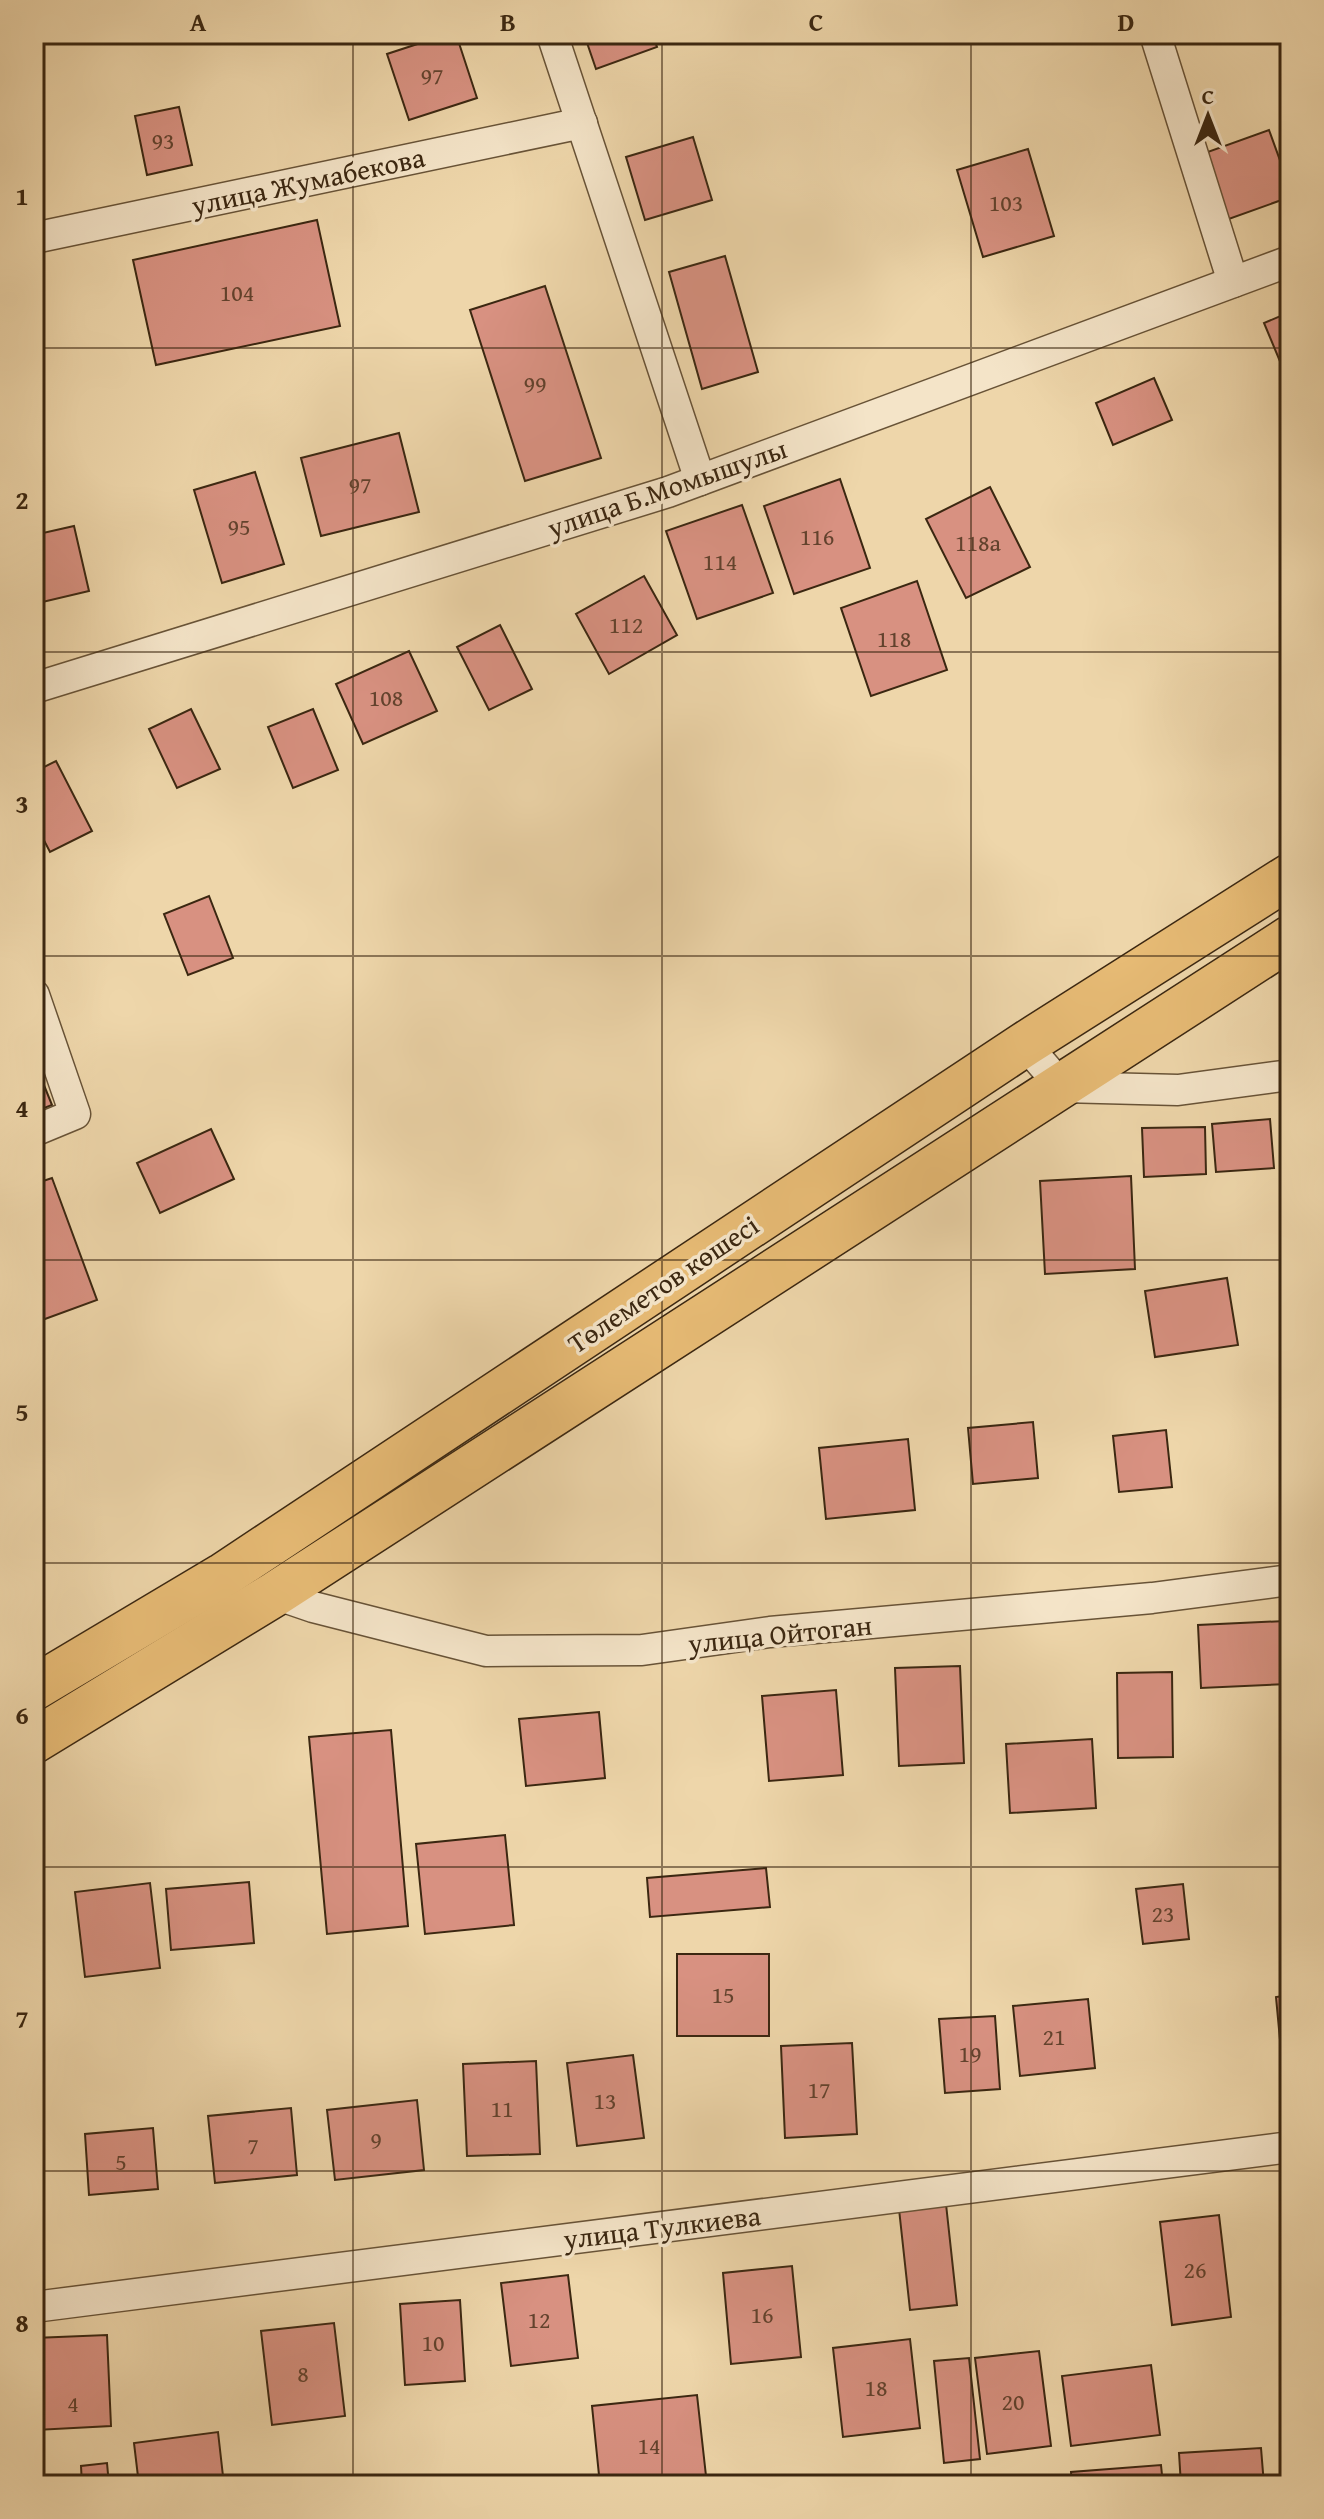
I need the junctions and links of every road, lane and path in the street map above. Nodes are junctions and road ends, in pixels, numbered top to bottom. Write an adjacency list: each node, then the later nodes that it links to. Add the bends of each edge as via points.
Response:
1 (552, 34): 3 (street)
2 (1155, 34): 6 (street)
3 (582, 123): 4 (street, улица Жумабекова); 7 (street)
4 (34, 238)
5 (1290, 261): 6 (street, улица Б.Момышулы)
6 (1233, 282): 7 (street, улица Б.Момышулы)
7 (700, 480): 8 (street, улица Б.Момышулы)
8 (34, 688)
9 (1290, 876): 12 (main road, Төлеметов көшесі)
10 (1290, 938): 14 (main road, Төлеметов көшесі)
11 (34, 995): 15 (street, via 75,1114)
12 (1025, 1044): 14 (street); 18 (main road, Төлеметов көшесі, via 222,1576)
13 (1290, 1075): 14 (street, via 1178,1090)
14 (1062, 1087): 17 (main road, Төлеметов көшесі)
15 (34, 1131)
16 (1290, 1580): 17 (street, улица Ойтоган, via 1152,1598 770,1632 642,1650 486,1651)
17 (275, 1594): 19 (main road, Төлеметов көшесі)
18 (34, 1688)
19 (34, 1741)
20 (1290, 2147): 21 (street, улица Тулкиева)
21 (34, 2307)

